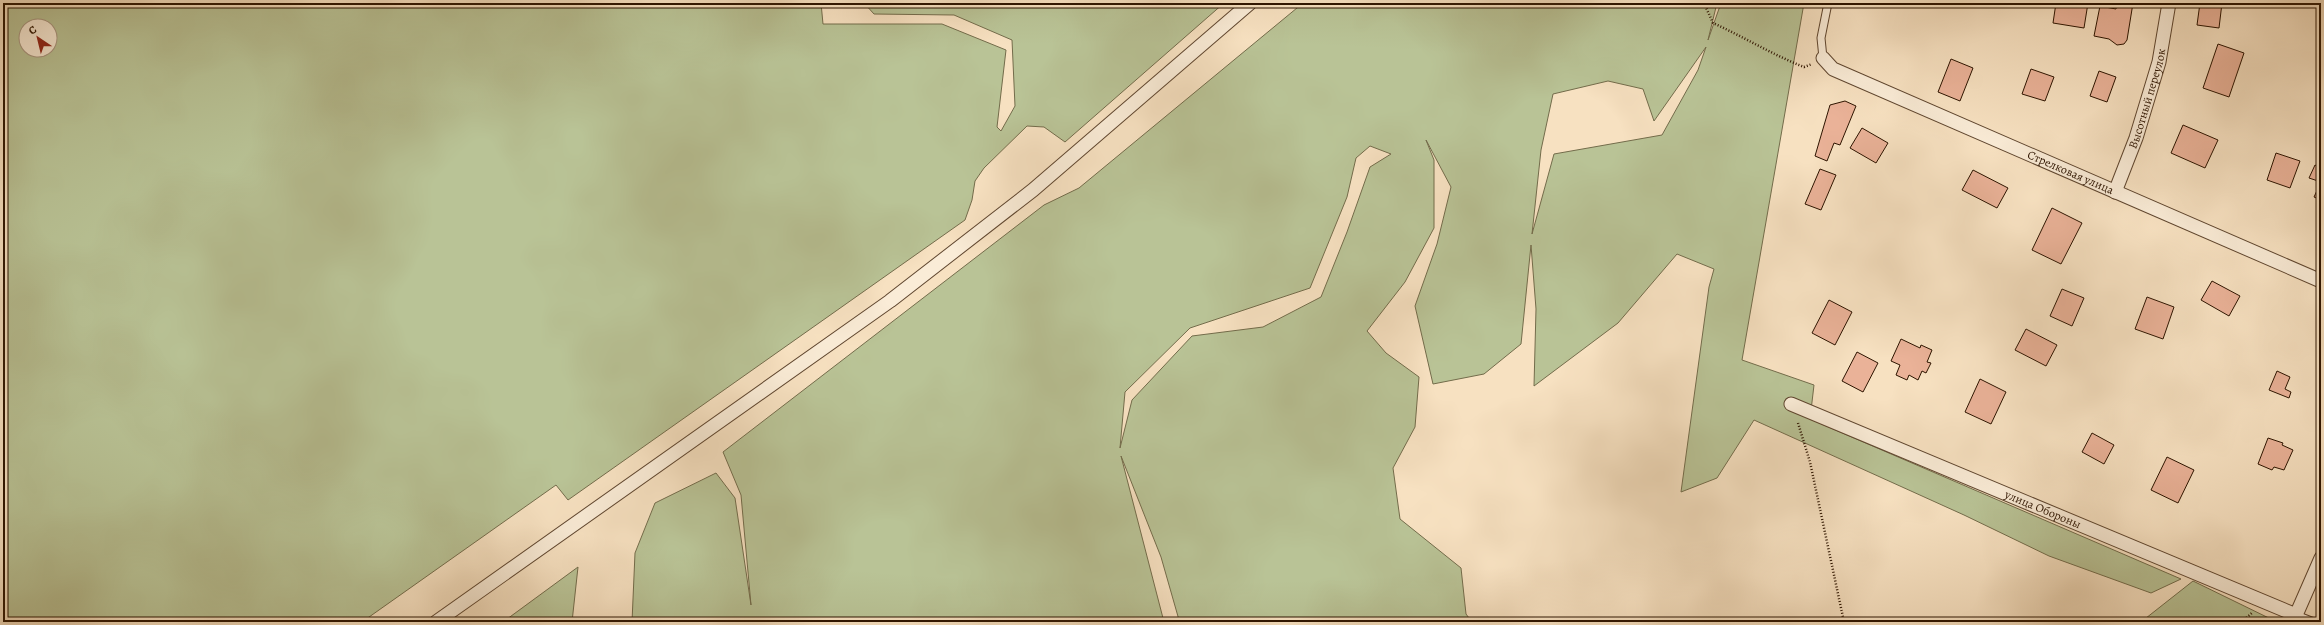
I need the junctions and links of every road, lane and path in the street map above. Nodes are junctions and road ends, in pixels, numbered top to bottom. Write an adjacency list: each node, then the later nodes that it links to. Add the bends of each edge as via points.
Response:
1 (1250, 3): 11 (street, via 1033,190 890,301)
2 (1704, 3): 5 (path, via 1713,23 1790,62 1804,67)
3 (1828, 3): 5 (lane, via 1821,38)
4 (2169, 3): 6 (street, Высотный переулок, via 2159,62 2136,138)
5 (1823, 58): 6 (street, Стрелковая улица, via 1833,69)
6 (2115, 192): 7 (street, Стрелковая улица)
7 (2321, 281)
8 (1791, 404): 10 (street, улица Обороны); 12 (path, via 1804,436)
9 (2321, 558): 10 (street)
10 (2294, 618): 13 (lane)
11 (436, 622)
12 (1844, 622)
13 (2314, 622)

